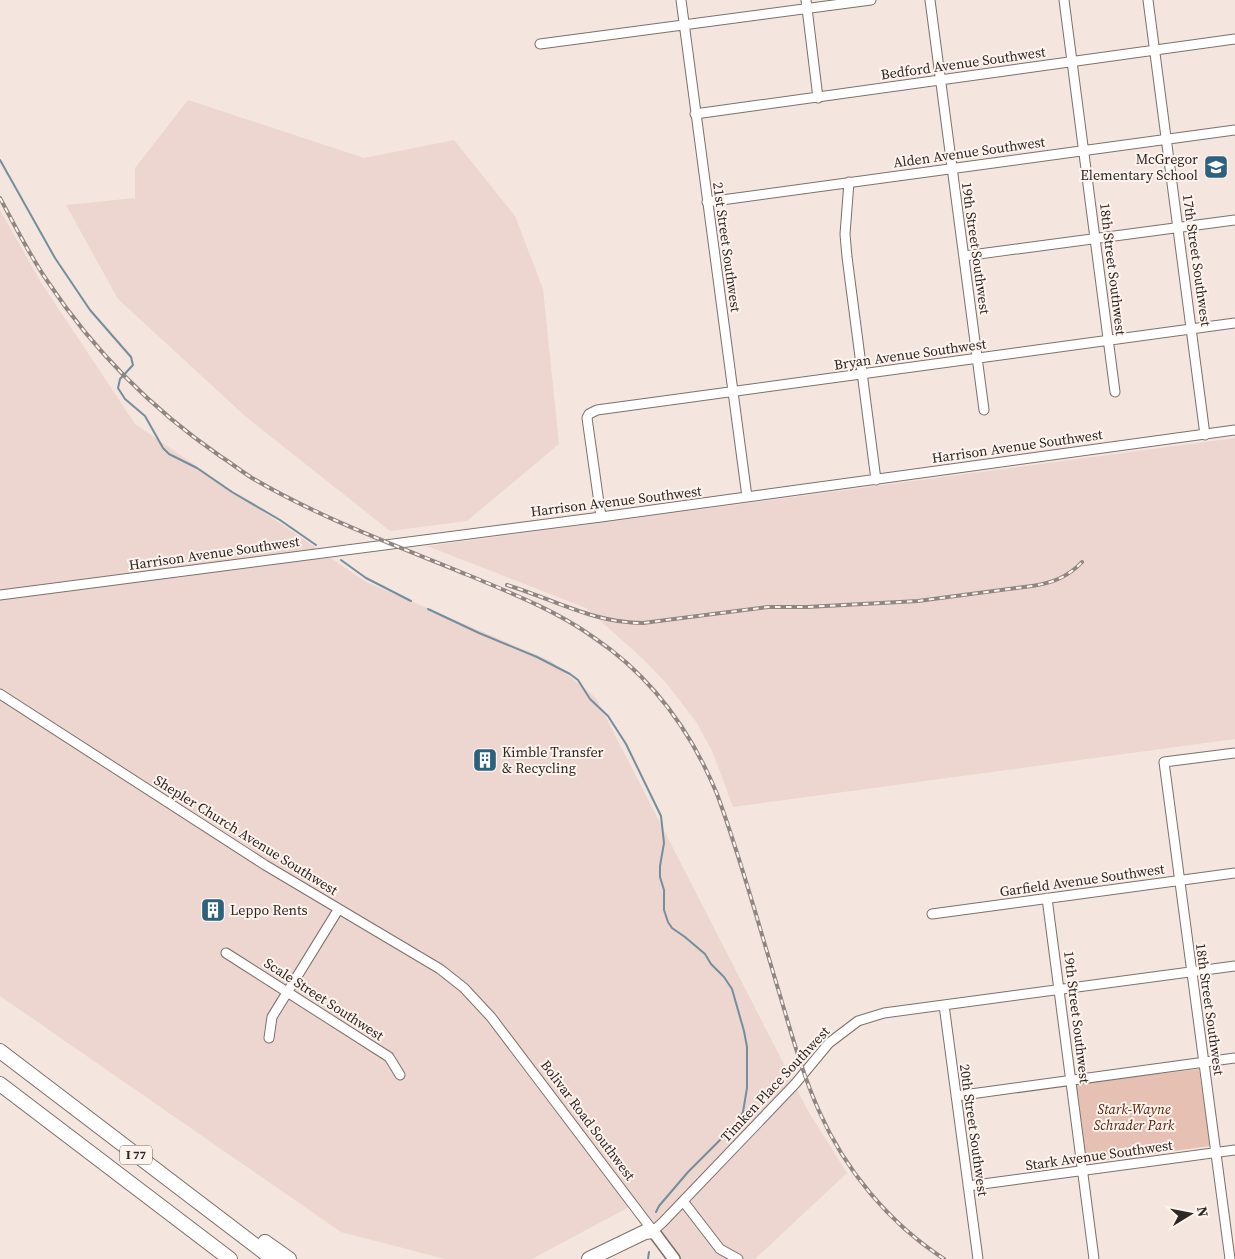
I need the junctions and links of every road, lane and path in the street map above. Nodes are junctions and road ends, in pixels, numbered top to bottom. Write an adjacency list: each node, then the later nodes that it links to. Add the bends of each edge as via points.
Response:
1 (681, 0): 7 (street, 21st Street Southwest)
2 (871, 0): 6 (street)
3 (930, 0): 12 (street, 19th Street Southwest)
4 (1064, 0): 11 (street, 18th Street Southwest)
5 (1148, 0): 10 (street, 17th Street Southwest)
6 (807, 4): 7 (street); 13 (street)
7 (684, 25): 9 (street); 14 (street, 21st Street Southwest)
8 (1235, 40): 10 (street, Bedford Avenue Southwest)
9 (540, 44)
10 (1155, 50): 11 (street, Bedford Avenue Southwest); 16 (street, 17th Street Southwest)
11 (1072, 61): 12 (street, Bedford Avenue Southwest); 17 (street, 18th Street Southwest)
12 (940, 80): 13 (street, Bedford Avenue Southwest); 18 (street, 19th Street Southwest)
13 (818, 98): 14 (street, Bedford Avenue Southwest)
14 (695, 114): 20 (street, 21st Street Southwest)
15 (1235, 130): 16 (street, Alden Avenue Southwest)
16 (1166, 139): 17 (street, Alden Avenue Southwest); 22 (street, 17th Street Southwest)
17 (1084, 150): 18 (street, Alden Avenue Southwest); 23 (street, 18th Street Southwest)
18 (952, 168): 19 (street, Alden Avenue Southwest); 24 (street, 19th Street Southwest)
19 (849, 182): 20 (street, Alden Avenue Southwest); 29 (street, via 846,250)
20 (707, 202): 30 (street, 21st Street Southwest)
21 (1235, 220): 22 (street)
22 (1178, 227): 23 (street); 26 (street, 17th Street Southwest)
23 (1095, 239): 24 (street); 27 (street, 18th Street Southwest)
24 (964, 256): 28 (street, 19th Street Southwest)
25 (1235, 323): 26 (street, Bryan Avenue Southwest)
26 (1192, 328): 27 (street, Bryan Avenue Southwest); 34 (street, 17th Street Southwest)
27 (1108, 340): 28 (street, Bryan Avenue Southwest); 31 (street, 18th Street Southwest)
28 (977, 358): 29 (street, Bryan Avenue Southwest); 32 (street, 19th Street Southwest)
29 (862, 375): 30 (street, Bryan Avenue Southwest); 35 (street)
30 (733, 392): 36 (street, 21st Street Southwest); 37 (street, Bryan Avenue Southwest, via 597,410 589,414)
31 (1115, 392)
32 (984, 410)
33 (1235, 430): 34 (street, Harrison Avenue Southwest)
34 (1205, 434): 35 (street, Harrison Avenue Southwest)
35 (876, 480): 36 (street, Harrison Avenue Southwest)
36 (747, 498): 37 (street, Harrison Avenue Southwest)
37 (601, 517): 38 (street, Harrison Avenue Southwest)
38 (0, 595)
39 (0, 694): 44 (street, Shepler Church Avenue Southwest)
40 (1235, 753): 42 (street, 18th Street Southwest, via 1164,762)
41 (1235, 873): 42 (street, Garfield Avenue Southwest)
42 (1180, 881): 43 (street, Garfield Avenue Southwest); 48 (street, 18th Street Southwest)
43 (1047, 898): 45 (street, Garfield Avenue Southwest); 49 (street, 19th Street Southwest)
44 (338, 910): 50 (street); 51 (street, Shepler Church Avenue Southwest, via 440,969)
45 (932, 914)
46 (226, 953): 50 (street, Scale Street Southwest)
47 (1235, 966): 48 (street, Timken Place Southwest)
48 (1191, 972): 49 (street, Timken Place Southwest); 56 (street, 18th Street Southwest)
49 (1059, 990): 52 (street, Timken Place Southwest); 58 (street, 19th Street Southwest)
50 (288, 992): 53 (street, via 272,1017); 57 (street, Scale Street Southwest, via 389,1057)
51 (476, 1000): 68 (street, Bolivar Road Southwest)
52 (944, 1005): 61 (street, 20th Street Southwest); 67 (street, Timken Place Southwest, via 884,1013 858,1021 846,1030 829,1043 795,1084)
53 (269, 1038)
54 (0, 1052): 60 (highway, I 77)
55 (1235, 1058): 56 (street)
56 (1204, 1062): 58 (street); 64 (street, 18th Street Southwest)
57 (400, 1075)
58 (1071, 1080): 61 (street); 65 (street, 19th Street Southwest)
59 (0, 1084): 62 (highway, I 77)
60 (43, 1084): 71 (highway, I 77); 72 (highway, via 101,1122)
61 (956, 1096): 66 (street, 20th Street Southwest)
62 (66, 1134): 69 (highway, via 86,1156); 70 (highway, I 77)
63 (1235, 1150): 64 (street, Stark Avenue Southwest)
64 (1216, 1153): 65 (street, Stark Avenue Southwest); 79 (street, 18th Street Southwest)
65 (1083, 1171): 66 (street, Stark Avenue Southwest); 78 (street, 19th Street Southwest)
66 (968, 1186): 77 (street, 20th Street Southwest)
67 (683, 1202): 68 (street, Timken Place Southwest); 76 (street, via 720,1248)
68 (653, 1230): 73 (highway); 74 (highway, via 640,1244); 75 (main road, Bolivar Road Southwest)
69 (218, 1259)
70 (230, 1259)
71 (273, 1259)
72 (289, 1259)
73 (589, 1259)
74 (607, 1259)
75 (674, 1259)
76 (738, 1259)
77 (978, 1259)
78 (1094, 1259)
79 (1230, 1259)

